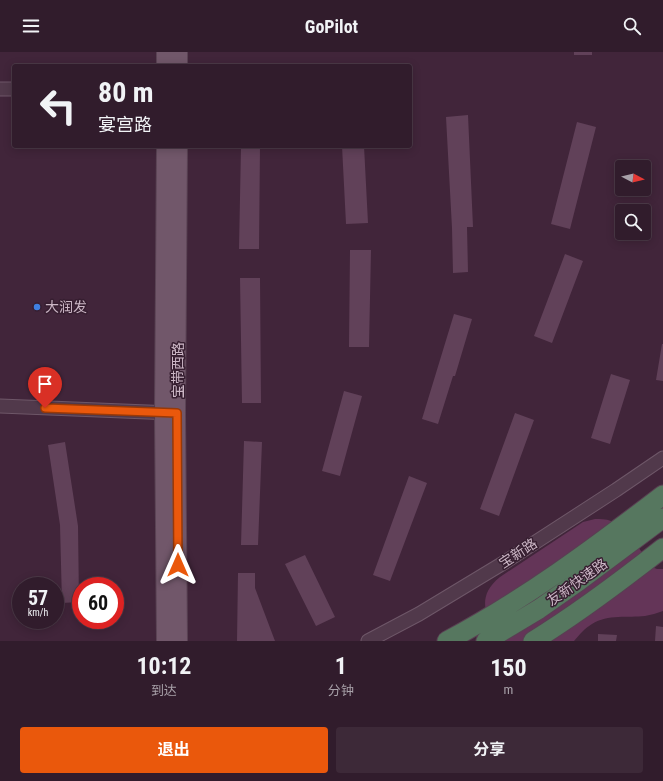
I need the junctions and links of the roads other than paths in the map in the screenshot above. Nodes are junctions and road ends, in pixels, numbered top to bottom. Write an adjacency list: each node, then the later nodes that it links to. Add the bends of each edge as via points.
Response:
1 (165, 52): 3 (main road)
2 (179, 52): 4 (main road)
3 (165, 64)
4 (179, 64)
5 (0, 89): 6 (street)
6 (12, 89)
7 (165, 148): 10 (main road, 宝带西路)
8 (179, 148): 10 (main road, 宝带西路)
9 (0, 406): 10 (street)
10 (170, 413): 15 (main road, 宝带西路); 16 (main road, 宝带西路)
11 (663, 458): 17 (street, 宝新路, via 505,562 419,614)
12 (663, 495): 18 (highway, via 551,577)
13 (663, 518): 19 (highway, 友新快速路, via 539,609)
14 (663, 548): 20 (highway, 友新快速路, via 596,600)
15 (165, 641)
16 (179, 641)
17 (368, 641)
18 (447, 641)
19 (486, 641)
20 (533, 641)

